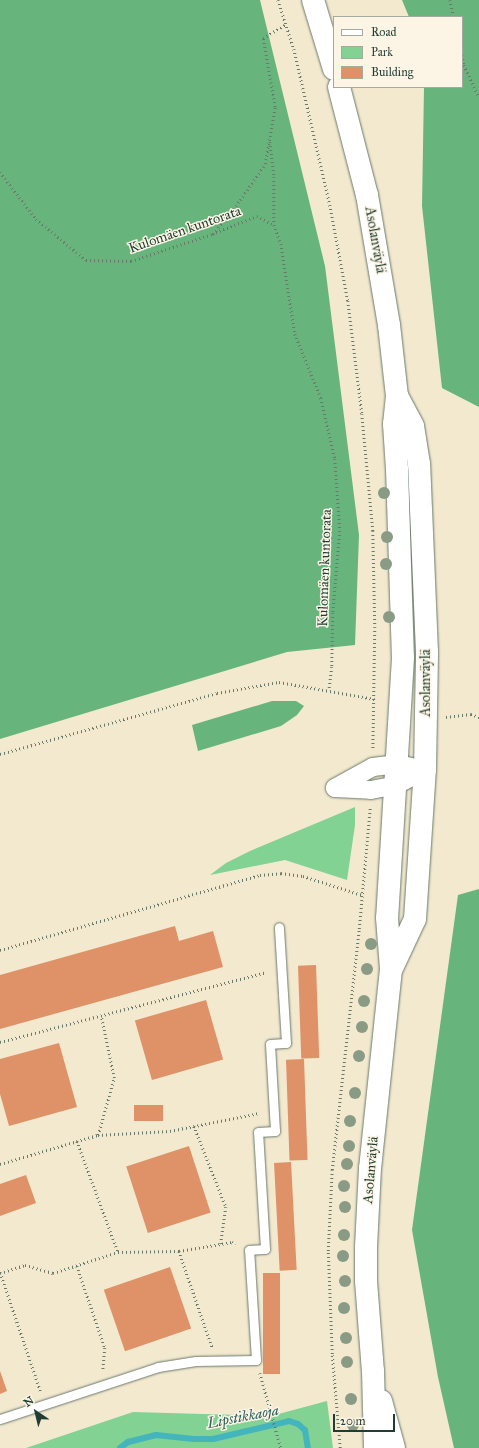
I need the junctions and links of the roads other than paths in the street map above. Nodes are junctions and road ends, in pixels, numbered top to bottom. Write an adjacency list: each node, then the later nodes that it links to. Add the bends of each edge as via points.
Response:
1 (313, 0): 2 (main road)
2 (333, 66)
3 (339, 88): 4 (main road, Asolanväylä, via 367,196 389,325)
4 (397, 396): 5 (main road, Asolanväylä, via 394,424 398,468 403,658); 6 (main road, Asolanväylä, via 413,426 419,464 427,652)
5 (398, 764): 6 (street); 7 (main road, Asolanväylä); 7 (street, via 373,766 335,788 371,790)
6 (425, 770): 7 (street); 9 (main road, Asolanväylä, via 415,919)
7 (396, 786): 9 (main road, Asolanväylä, via 387,918)
8 (280, 927): 11 (lane, via 286,1043 270,1044 275,1131 258,1132 265,1249 249,1250 256,1360 196,1361 158,1367)
9 (391, 969): 10 (main road, Asolanväylä, via 370,1168 366,1248)
10 (373, 1371): 12 (main road, Asolanväylä); 13 (main road, Asolanväylä)
11 (0, 1419)
12 (375, 1448)
13 (394, 1448)

